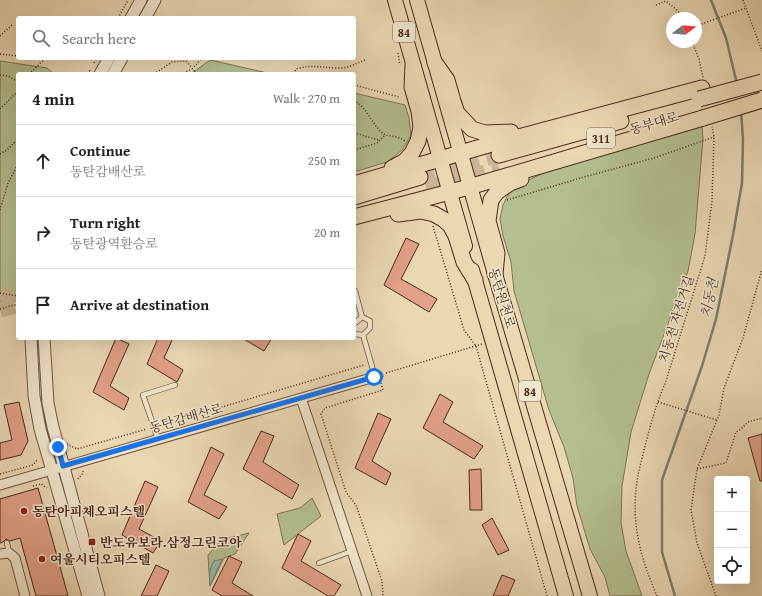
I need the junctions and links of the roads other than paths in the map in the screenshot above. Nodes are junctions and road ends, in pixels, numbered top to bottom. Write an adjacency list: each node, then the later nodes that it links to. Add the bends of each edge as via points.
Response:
1 (141, 0): 5 (street)
2 (155, 0): 6 (street)
3 (395, 0): 10 (main road, 동탄원천로 / 84)
4 (417, 0): 9 (main road, 동탄원천로 / 84)
5 (132, 16)
6 (146, 16)
7 (108, 60): 11 (street)
8 (121, 60): 12 (street)
9 (435, 63): 18 (highway, via 447,80 457,113 472,129 486,133 516,132); 19 (main road, 동탄원천로 / 84)
10 (414, 64): 20 (main road, 동탄원천로 / 84); 23 (highway, via 412,87 421,127 415,148 405,161)
11 (101, 72)
12 (114, 72)
13 (762, 72): 17 (highway)
14 (762, 82): 17 (highway, 동부대로 / 311, bridge)
15 (762, 91): 17 (highway, 동부대로 / 311)
16 (762, 100): 17 (highway, bridge)
17 (704, 103): 18 (highway); 21 (highway, 동부대로 / 311); 22 (highway)
18 (526, 135): 19 (highway)
19 (460, 153): 20 (highway); 25 (main road, 동탄원천로 / 84)
20 (440, 159): 24 (highway); 26 (main road, 동탄원천로 / 84)
21 (499, 161)
22 (538, 166): 25 (highway); 29 (highway, via 528,176 510,183 497,192 491,200 488,221 497,253)
23 (356, 183)
24 (356, 183)
25 (469, 187): 26 (highway); 29 (main road, 동탄원천로 / 84)
26 (450, 192): 28 (highway); 30 (main road, 동탄원천로 / 84)
27 (356, 197): 28 (highway, via 423,183)
28 (356, 214): 30 (highway, via 391,215 421,211 434,214 450,225 464,262)
29 (495, 274): 54 (main road, 동탄원천로 / 84)
30 (475, 280): 53 (main road, 동탄원천로 / 84)
31 (356, 295): 32 (lane)
32 (362, 317): 33 (lane); 35 (lane, via 370,321 370,328)
33 (356, 322)
34 (356, 334): 35 (lane)
35 (362, 335): 38 (lane)
36 (31, 340): 43 (street, via 37,418)
37 (44, 340): 42 (street, via 48,403)
38 (376, 376): 40 (street, 동탄감배산로)
39 (175, 385): 41 (lane, via 143,394)
40 (301, 398): 41 (street, 동탄감배산로); 46 (street)
41 (158, 439): 42 (street, 동탄감배산로)
42 (63, 466): 43 (street, 동탄감배산로); 51 (street)
43 (50, 470): 44 (street, 동탄감배산로); 50 (street)
44 (0, 485)
45 (7, 543): 47 (lane)
46 (352, 551): 48 (lane); 52 (street)
47 (5, 553): 49 (street, via 15,558)
48 (318, 563)
49 (25, 596)
50 (88, 596)
51 (99, 596)
52 (367, 596)
53 (566, 596)
54 (590, 596)

